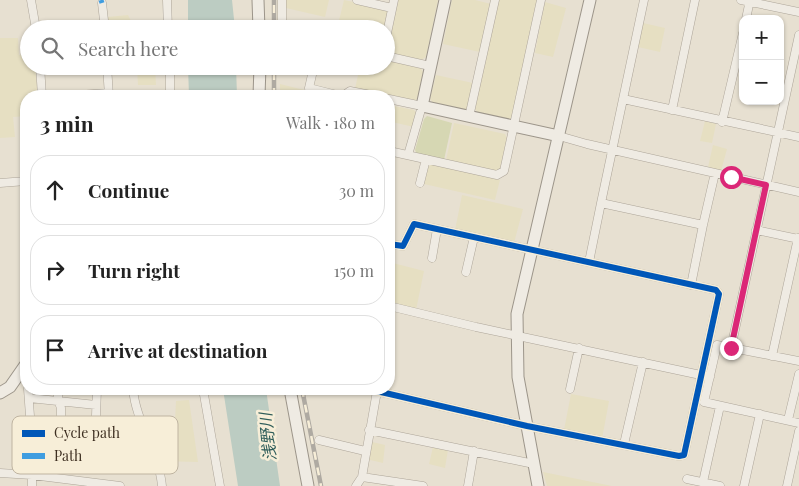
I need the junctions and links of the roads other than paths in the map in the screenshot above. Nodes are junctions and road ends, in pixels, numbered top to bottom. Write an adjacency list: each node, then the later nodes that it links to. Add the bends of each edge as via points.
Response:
1 (31, 0): 18 (street)
2 (167, 0): 20 (street)
3 (258, 0): 21 (street)
4 (282, 0): 22 (street)
5 (357, 0): 15 (street)
6 (445, 0): 27 (street)
7 (495, 0): 44 (street)
8 (541, 0): 46 (street)
9 (590, 0): 48 (street)
10 (644, 0): 40 (street)
11 (695, 0): 43 (street)
12 (742, 0): 13 (street)
13 (750, 1): 16 (street); 17 (street)
14 (102, 3): 19 (street)
15 (393, 4): 23 (street)
16 (799, 12)
17 (747, 15)
18 (34, 20)
19 (104, 20)
20 (168, 20)
21 (259, 20)
22 (282, 20)
23 (390, 20)
24 (799, 35): 47 (street)
25 (739, 50): 45 (street)
26 (395, 58): 27 (street)
27 (430, 66): 42 (street)
28 (41, 75): 34 (street)
29 (107, 75): 35 (street)
30 (170, 75): 36 (street)
31 (260, 75): 33 (street)
32 (312, 75): 39 (street)
33 (260, 82): 37 (street); 38 (street)
34 (42, 90)
35 (108, 90)
36 (170, 90)
37 (259, 90)
38 (263, 90)
39 (308, 90)
40 (623, 99): 43 (street); 50 (street)
41 (395, 100): 42 (street)
42 (422, 106): 44 (street); 52 (street)
43 (672, 110): 45 (street)
44 (469, 116): 46 (street)
45 (722, 122): 47 (street)
46 (513, 126): 48 (street); 53 (street, via 504,171 497,175)
47 (777, 132): 49 (street); 58 (street)
48 (559, 136): 50 (street); 67 (street)
49 (799, 137)
50 (612, 150): 54 (street); 60 (street)
51 (395, 151): 52 (street)
52 (408, 154): 53 (street)
53 (426, 159): 57 (street)
54 (715, 173): 58 (street); 61 (street)
55 (20, 181): 56 (street)
56 (0, 183)
57 (420, 183)
58 (766, 185): 59 (street); 63 (street)
59 (799, 192)
60 (601, 203): 61 (street); 69 (street)
61 (703, 225): 71 (street)
62 (437, 229): 64 (street); 66 (street, via 414,224 403,246); 68 (street)
63 (756, 230): 65 (street); 75 (street)
64 (474, 237): 67 (street); 70 (street)
65 (798, 238): 76 (street)
66 (395, 245)
67 (531, 249): 69 (street); 73 (street, via 517,314)
68 (432, 258)
69 (589, 262): 71 (street)
70 (466, 272)
71 (691, 285): 81 (street, via 716,290 718,294)
72 (395, 307): 73 (street)
73 (518, 335): 74 (street); 103 (street, via 518,377)
74 (579, 348): 78 (street); 82 (street)
75 (731, 348): 76 (street); 81 (street, via 717,344)
76 (772, 356): 77 (street)
77 (799, 361)
78 (643, 362): 81 (street); 107 (street)
79 (20, 373): 83 (street, via 10,387)
80 (799, 374): 101 (street)
81 (706, 376): 95 (street, via 704,402); 107 (street, via 684,454 680,456)
82 (570, 389)
83 (0, 393)
84 (29, 395): 92 (street)
85 (58, 395): 93 (street)
86 (97, 395): 94 (street)
87 (134, 395): 100 (street)
88 (204, 395): 118 (street)
89 (291, 395): 119 (street)
90 (377, 395): 104 (street)
91 (395, 395): 103 (street)
92 (29, 398): 93 (street); 97 (street)
93 (58, 400): 94 (street); 98 (street)
94 (96, 405): 99 (street)
95 (720, 406): 96 (street); 115 (street)
96 (760, 414): 101 (street); 125 (street)
97 (30, 416)
98 (61, 416)
99 (95, 416)
100 (138, 416)
101 (788, 420): 102 (street)
102 (799, 423)
103 (527, 426): 107 (street); 110 (street)
104 (369, 430): 108 (street); 109 (street)
105 (799, 431): 126 (street)
106 (319, 440): 108 (street)
107 (624, 444)
108 (365, 451): 113 (street)
109 (474, 451): 110 (street); 122 (street)
110 (534, 464): 123 (street)
111 (0, 473): 112 (street)
112 (32, 476): 116 (street); 117 (street)
113 (362, 476): 120 (street); 121 (street)
114 (687, 479): 115 (street)
115 (703, 482): 124 (street)
116 (32, 486)
117 (120, 486)
118 (220, 486)
119 (308, 486)
120 (356, 486)
121 (423, 486)
122 (468, 486)
123 (537, 486)
124 (720, 486)
125 (744, 486)
126 (787, 486)

